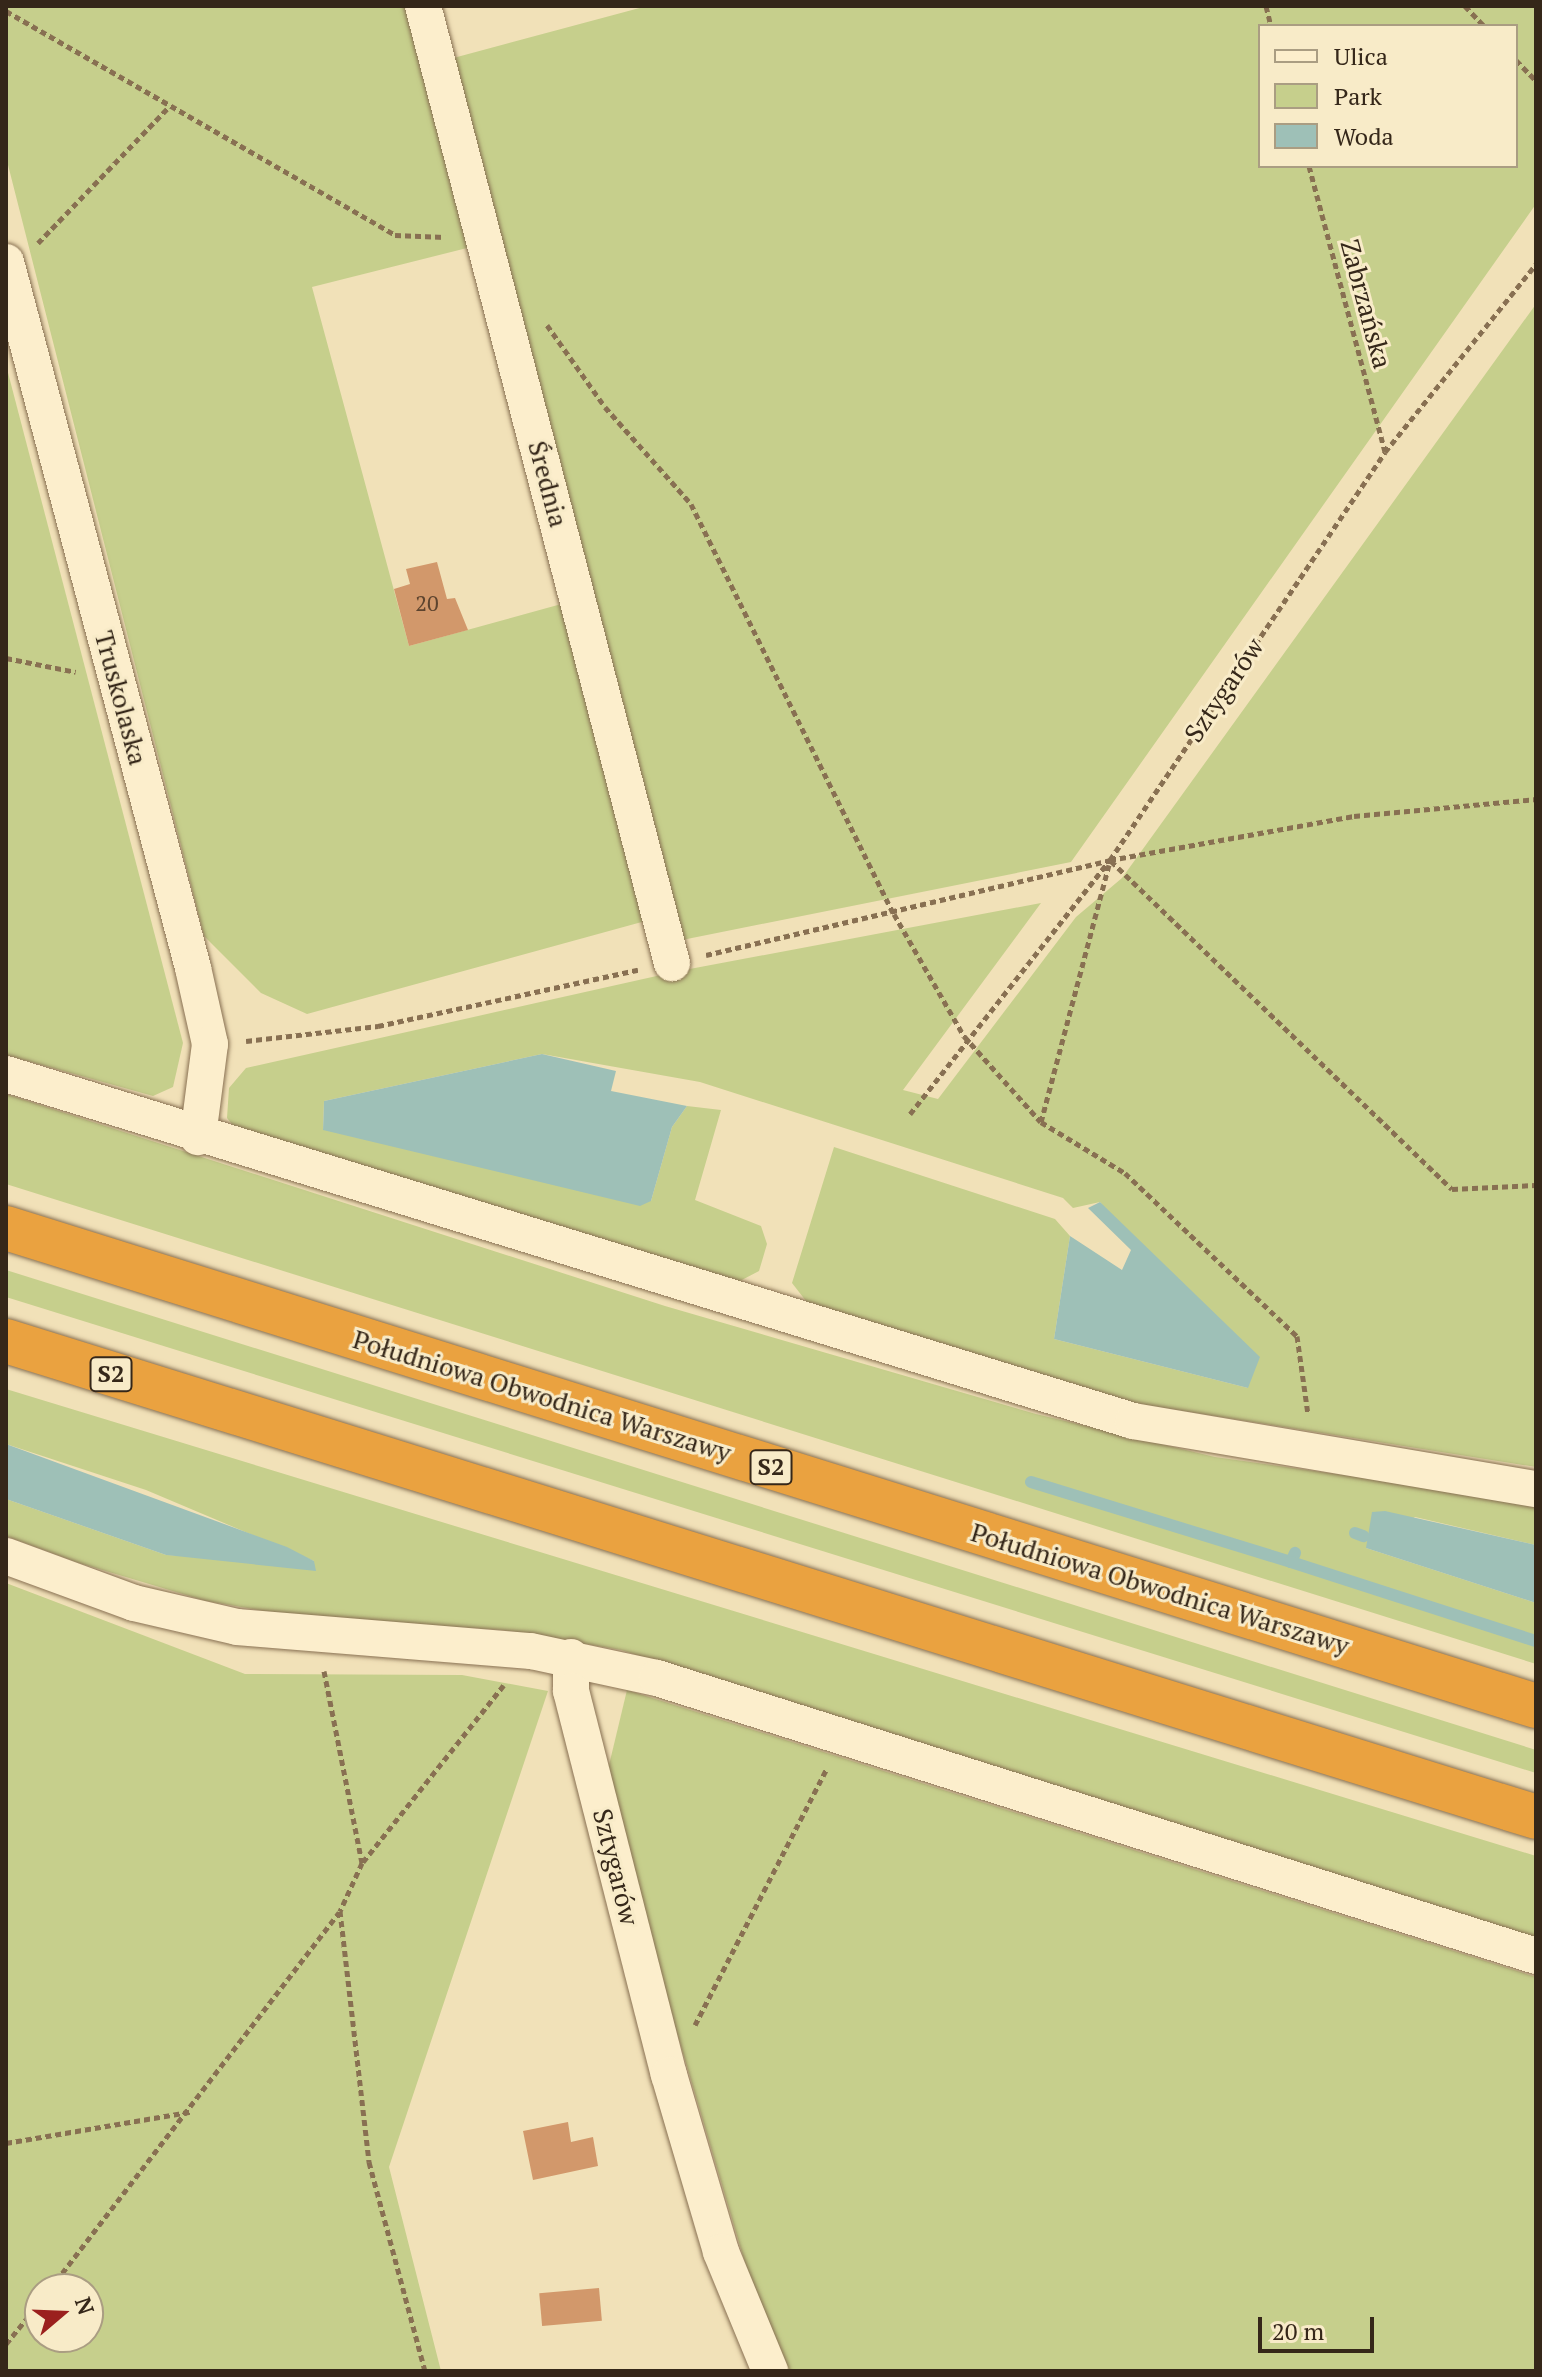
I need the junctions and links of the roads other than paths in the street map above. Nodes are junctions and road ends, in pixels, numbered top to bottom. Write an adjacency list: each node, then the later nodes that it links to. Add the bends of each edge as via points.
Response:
1 (423, 6): 3 (street, Średnia)
2 (7, 268): 5 (street, Truskolaska, via 210,1044)
3 (672, 963)
4 (6, 1074): 5 (street)
5 (198, 1137): 8 (street, via 1133,1421)
6 (6, 1228): 11 (highway, Południowa Obwodnica Warszawy / S2)
7 (6, 1341): 12 (highway, S2)
8 (1536, 1489)
9 (6, 1556): 10 (street, via 134,1603 320,1638)
10 (571, 1657): 13 (street, via 843,1736); 14 (street, Sztygarów, via 571,1691 669,2075 721,2252)
11 (1536, 1706)
12 (1536, 1817)
13 (1536, 1956)
14 (770, 2371)

